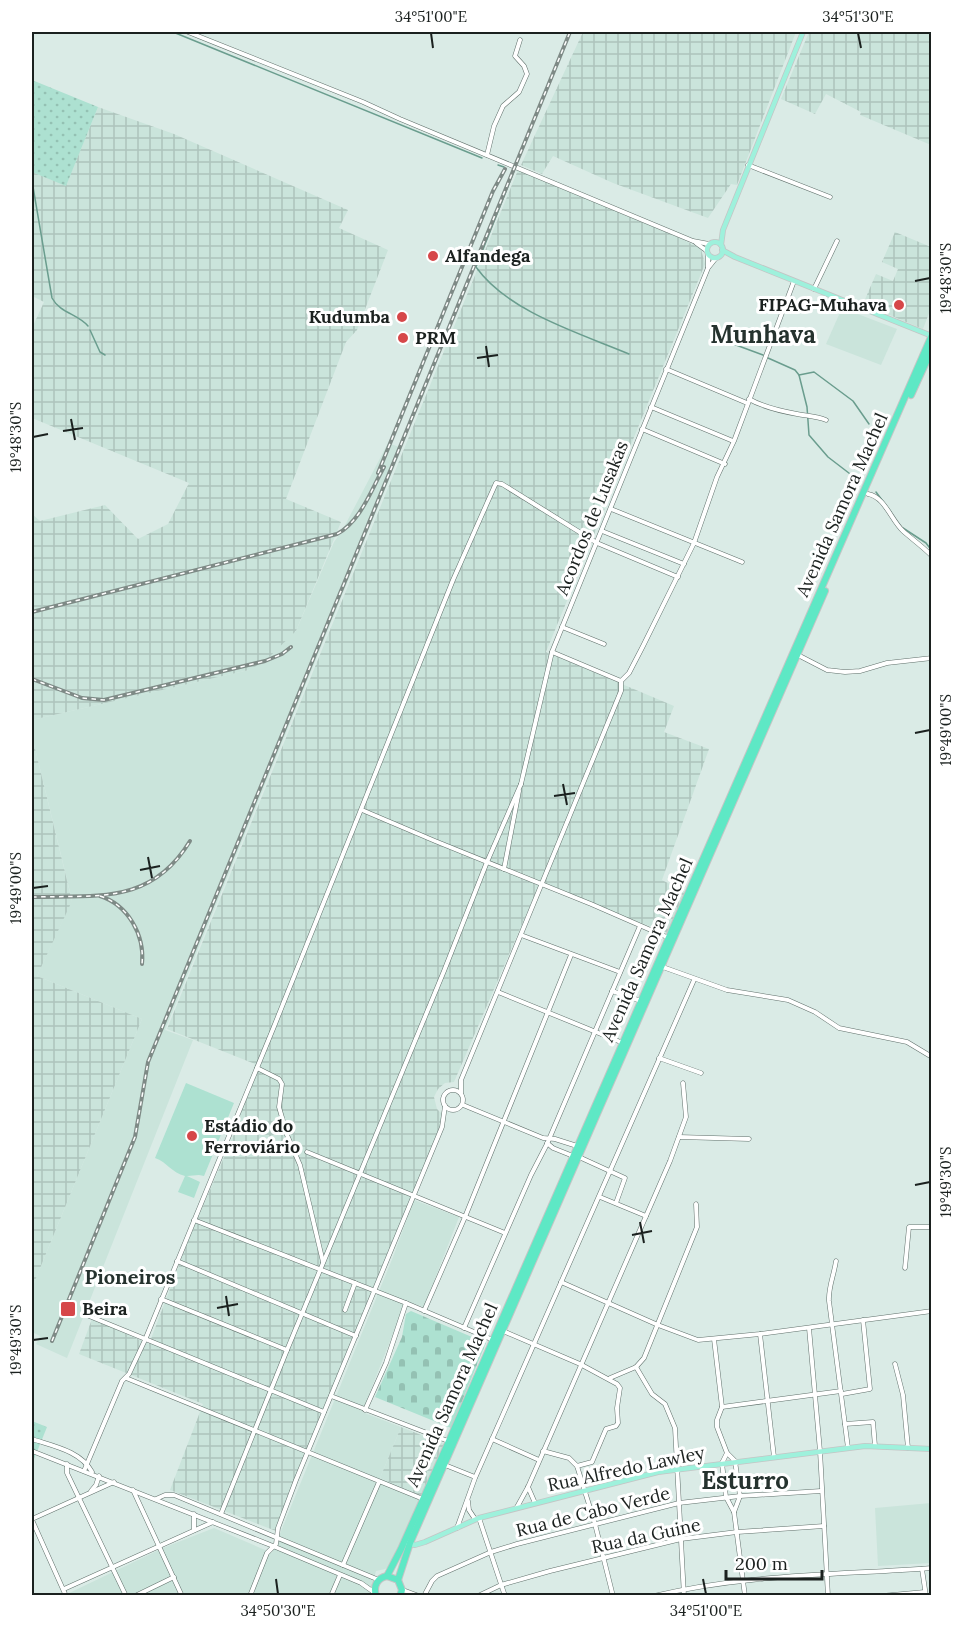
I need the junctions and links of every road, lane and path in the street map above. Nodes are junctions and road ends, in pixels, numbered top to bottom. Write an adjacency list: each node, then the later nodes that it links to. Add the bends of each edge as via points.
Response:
1 (188, 32): 4 (street)
2 (803, 32): 5 (main road)
3 (520, 40): 4 (street, via 515,56 527,74 519,92 503,106)
4 (487, 155): 8 (street)
5 (748, 165): 6 (street); 7 (main road)
6 (831, 197)
7 (723, 230): 10 (main road); 11 (main road)
8 (693, 241): 10 (street); 12 (street)
9 (837, 241): 17 (street)
10 (710, 243): 11 (main road); 12 (main road)
11 (722, 247): 13 (main road); 14 (main road)
12 (707, 252): 13 (main road); 15 (street)
13 (717, 257): 14 (main road); 15 (street)
14 (735, 257): 16 (main road)
15 (708, 267): 20 (street, Acordos de Lusakas)
16 (794, 281): 17 (main road); 21 (street)
17 (814, 289): 18 (main road)
18 (931, 336): 39 (highway, Avenida Samora Machel)
19 (932, 349): 27 (highway, Avenida Samora Machel)
20 (666, 369): 21 (street); 22 (street, Acordos de Lusakas)
21 (748, 401): 23 (street); 25 (street)
22 (651, 407): 24 (street, Acordos de Lusakas); 25 (street)
23 (826, 420)
24 (642, 429): 26 (street); 28 (street, Acordos de Lusakas)
25 (734, 441): 26 (street)
26 (725, 464): 31 (street)
27 (868, 494): 32 (street, via 884,505 895,522); 39 (highway, Avenida Samora Machel)
28 (611, 508): 29 (street, Acordos de Lusakas); 31 (street)
29 (602, 531): 30 (street, Acordos de Lusakas); 34 (street)
30 (597, 543): 35 (street); 36 (street, Acordos de Lusakas); 43 (street, via 496,483 453,580)
31 (694, 543): 33 (street); 34 (street)
32 (932, 556)
33 (742, 562)
34 (684, 564): 35 (street)
35 (678, 577): 41 (street, via 629,673)
36 (562, 627): 37 (street); 38 (street, Acordos de Lusakas)
37 (604, 644)
38 (552, 652): 41 (street); 42 (street, Acordos de Lusakas)
39 (795, 654): 40 (street, via 827,670 845,672); 49 (highway, Avenida Samora Machel); 51 (highway, Avenida Samora Machel)
40 (932, 658)
41 (621, 681): 46 (street, via 621,691)
42 (521, 784): 44 (street); 45 (street)
43 (362, 810): 44 (street); 62 (street)
44 (487, 862): 45 (street); 82 (street)
45 (504, 869): 46 (street)
46 (542, 884): 47 (street); 48 (street)
47 (640, 926): 49 (street); 52 (street)
48 (521, 935): 50 (street); 55 (street)
49 (669, 938): 51 (highway, Avenida Samora Machel)
50 (571, 954): 52 (street); 57 (street)
51 (659, 966): 53 (street); 56 (highway, Avenida Samora Machel); 80 (highway, Avenida Samora Machel)
52 (620, 972): 54 (street)
53 (693, 980): 60 (street, via 737,993 788,1000 839,1028 907,1042); 61 (street)
54 (612, 991): 56 (street); 58 (street)
55 (498, 992): 57 (street); 64 (street)
56 (641, 1001): 59 (highway, Avenida Samora Machel)
57 (548, 1013): 58 (street); 71 (street)
58 (594, 1032): 59 (street); 75 (street)
59 (622, 1043): 78 (highway, Avenida Samora Machel)
60 (932, 1057)
61 (659, 1058): 63 (street); 81 (street)
62 (257, 1068): 89 (street); 93 (street, via 282,1084 279,1107 300,1165)
63 (701, 1073)
64 (462, 1080): 66 (street); 67 (street)
65 (683, 1083): 73 (street, via 686,1117)
66 (452, 1090): 67 (street); 69 (street, via 443,1097)
67 (461, 1093): 68 (street)
68 (462, 1105): 70 (street); 71 (street)
69 (445, 1106): 70 (street); 72 (street)
70 (456, 1110): 72 (street)
71 (503, 1122): 74 (street); 88 (street)
72 (442, 1127): 83 (street)
73 (679, 1137): 76 (street); 87 (street)
74 (543, 1138): 75 (street); 77 (street)
75 (550, 1138): 77 (street); 78 (street)
76 (749, 1139)
77 (547, 1144): 80 (street); 91 (street)
78 (577, 1146): 80 (highway, Avenida Samora Machel)
79 (307, 1152): 82 (street)
80 (576, 1156): 81 (street); 103 (highway, Avenida Samora Machel)
81 (610, 1171): 84 (street); 85 (street, via 625,1178)
82 (359, 1175): 83 (street); 93 (street)
83 (413, 1196): 88 (street); 99 (street)
84 (600, 1197): 85 (street); 98 (street)
85 (616, 1203): 87 (street)
86 (696, 1204): 111 (street, via 698,1227)
87 (646, 1216): 102 (street)
88 (465, 1217): 91 (street); 105 (street)
89 (194, 1220): 92 (street); 96 (street)
90 (932, 1227): 95 (street, via 909,1227)
91 (506, 1233): 112 (street)
92 (177, 1262): 100 (street); 107 (street)
93 (323, 1262): 96 (street)
94 (836, 1262): 110 (street, via 828,1293)
95 (905, 1268)
96 (321, 1269): 97 (street); 107 (street)
97 (355, 1282): 99 (street); 104 (street)
98 (561, 1282): 102 (street); 120 (street)
99 (375, 1290): 101 (street); 116 (street)
100 (161, 1299): 118 (street); 121 (street)
101 (406, 1303): 105 (street); 134 (street)
102 (608, 1304): 111 (street); 123 (street)
103 (511, 1305): 114 (highway, Avenida Samora Machel); 119 (highway, Avenida Samora Machel)
104 (345, 1310)
105 (424, 1311): 112 (street)
106 (932, 1311): 109 (street)
107 (302, 1314): 116 (street); 121 (street)
108 (89, 1317): 118 (street)
109 (862, 1320): 110 (street); 129 (street, via 870,1389)
110 (832, 1324): 113 (street); 129 (street)
111 (658, 1325): 117 (street, via 693,1339); 125 (street)
112 (464, 1328): 119 (street)
113 (809, 1328): 115 (street); 130 (street)
114 (503, 1331): 120 (street); 122 (highway, Avenida Samora Machel)
115 (760, 1334): 117 (street); 132 (street)
116 (356, 1336): 131 (street)
117 (714, 1339): 133 (street)
118 (145, 1340): 126 (street); 128 (street)
119 (493, 1340): 122 (highway, Avenida Samora Machel)
120 (534, 1344): 123 (street); 140 (street)
121 (287, 1350): 128 (street)
122 (489, 1359): 138 (highway, Avenida Samora Machel)
123 (580, 1364): 127 (street); 148 (street)
124 (896, 1364): 145 (street)
125 (636, 1367): 127 (street); 162 (street, via 673,1420)
126 (126, 1378): 137 (street); 157 (street)
127 (610, 1378): 161 (street, via 620,1388 618,1423 606,1429 592,1462)
128 (271, 1390): 135 (street); 137 (street)
129 (842, 1393): 130 (street); 136 (street)
130 (816, 1395): 132 (street); 149 (street)
131 (332, 1396): 134 (street); 135 (street)
132 (767, 1401): 133 (street); 154 (street)
133 (722, 1407): 153 (street, via 717,1427)
134 (365, 1410): 138 (street)
135 (324, 1412): 152 (street)
136 (845, 1424): 143 (street, via 873,1422); 144 (street)
137 (254, 1431): 152 (street); 190 (street)
138 (453, 1438): 147 (highway, Avenida Samora Machel)
139 (32, 1439): 141 (street)
140 (492, 1439): 155 (street); 166 (street)
141 (42, 1442): 151 (street); 157 (street)
142 (32, 1445): 150 (street)
143 (875, 1446): 144 (main road, Rua Alfredo Lawley); 145 (main road, Rua Alfredo Lawley)
144 (848, 1448): 149 (main road, Rua Alfredo Lawley)
145 (908, 1448): 146 (main road, Rua Alfredo Lawley)
146 (932, 1449)
147 (449, 1450): 160 (highway, Avenida Samora Machel); 169 (highway, Avenida Samora Machel)
148 (543, 1451): 155 (street); 161 (street, via 569,1458)
149 (820, 1451): 154 (main road, Rua Alfredo Lawley); 174 (street)
150 (32, 1452): 151 (street)
151 (38, 1453): 159 (street)
152 (308, 1453): 168 (street); 203 (street)
153 (727, 1453): 156 (street); 158 (street)
154 (774, 1457): 156 (main road, Rua Alfredo Lawley)
155 (539, 1460): 170 (street)
156 (735, 1461): 158 (main road, Rua Alfredo Lawley); 176 (street)
157 (87, 1463): 163 (street); 164 (street)
158 (722, 1463): 162 (main road, Rua Alfredo Lawley); 178 (street)
159 (67, 1464): 163 (street); 177 (street, via 67,1473)
160 (445, 1465): 166 (street); 169 (highway, Avenida Samora Machel)
161 (577, 1466): 172 (street)
162 (678, 1469): 172 (main road, Rua Alfredo Lawley); 184 (street)
163 (84, 1471): 164 (street)
164 (92, 1473): 165 (street)
165 (99, 1476): 167 (street); 173 (street)
166 (476, 1478): 181 (street)
167 (114, 1482): 171 (street); 173 (street)
168 (380, 1482): 180 (street); 213 (street)
169 (434, 1483): 180 (highway, Avenida Samora Machel); 192 (highway, Avenida Samora Machel)
170 (528, 1487): 183 (street); 186 (street)
171 (132, 1490): 175 (street); 185 (street)
172 (585, 1490): 183 (main road, Rua Alfredo Lawley); 197 (street)
173 (91, 1491): 177 (street)
174 (821, 1491): 176 (street, Rua de Cabo Verde); 198 (street)
175 (147, 1496): 179 (street); 185 (street)
176 (740, 1496): 178 (street, Rua de Cabo Verde); 188 (street)
177 (79, 1497): 194 (street); 214 (street)
178 (726, 1497): 184 (street, Rua de Cabo Verde); 188 (street)
179 (155, 1499): 182 (street, via 169,1494); 187 (street)
180 (423, 1500): 192 (highway, Avenida Samora Machel)
181 (468, 1500): 191 (street); 193 (street)
182 (192, 1502): 187 (street); 190 (street)
183 (535, 1503): 186 (main road, Rua Alfredo Lawley)
184 (679, 1503): 197 (street, Rua de Cabo Verde); 204 (street)
185 (141, 1508): 207 (street)
186 (517, 1508): 193 (main road, Rua Alfredo Lawley)
187 (188, 1512): 189 (street)
188 (734, 1512): 201 (street)
189 (194, 1514): 195 (street); 200 (street)
190 (221, 1514): 196 (street)
191 (461, 1515): 193 (street); 199 (street)
192 (419, 1516): 205 (highway, Avenida Samora Machel)
193 (476, 1517): 199 (main road, Rua Alfredo Lawley); 209 (street)
194 (32, 1520): 227 (street)
195 (213, 1522): 200 (street); 202 (street)
196 (244, 1523): 202 (street); 203 (street)
197 (595, 1524): 209 (street, Rua de Cabo Verde); 211 (street)
198 (824, 1526): 201 (street, Rua da Guine); 219 (street)
199 (457, 1528): 205 (main road, Rua Alfredo Lawley, via 425,1542)
200 (194, 1531): 207 (street)
201 (737, 1532): 204 (street, Rua da Guine); 224 (street)
202 (240, 1533): 206 (street)
203 (274, 1537): 206 (street, via 267,1539); 208 (street, via 277,1542); 212 (street)
204 (681, 1539): 211 (street, Rua da Guine); 226 (street)
205 (407, 1543): 220 (highway, Avenida Samora Machel); 223 (highway, Avenida Samora Machel)
206 (268, 1544): 208 (street); 210 (street)
207 (160, 1546): 214 (street); 221 (street)
208 (273, 1546): 210 (street); 217 (street)
209 (490, 1552): 225 (street); 237 (street, Rua de Cabo Verde, via 437,1576)
210 (267, 1553): 235 (street)
211 (604, 1558): 225 (street, Rua da Guine); 240 (street)
212 (331, 1560): 213 (street); 217 (street)
213 (343, 1565): 222 (street)
214 (113, 1568): 227 (street); 232 (street)
215 (932, 1568): 216 (street)
216 (922, 1569): 219 (street); 230 (street)
217 (328, 1570): 218 (street)
218 (340, 1575): 229 (street); 236 (street)
219 (828, 1575): 224 (street); 244 (street)
220 (387, 1576): 222 (highway); 223 (highway)
221 (174, 1577): 233 (street); 234 (street)
222 (379, 1580): 229 (highway)
223 (398, 1580): 228 (highway)
224 (744, 1581): 226 (street); 243 (street)
225 (501, 1585): 238 (street, Rua da Guine); 239 (street)
226 (684, 1588): 241 (street); 242 (street)
227 (64, 1589): 231 (street)
228 (401, 1593): 237 (street)
229 (375, 1594)
230 (925, 1594): 245 (street)
231 (66, 1596)
232 (126, 1596)
233 (135, 1596)
234 (182, 1596)
235 (250, 1596)
236 (331, 1596)
237 (422, 1596)
238 (478, 1596)
239 (505, 1596)
240 (613, 1596)
241 (654, 1596)
242 (684, 1596)
243 (745, 1596)
244 (828, 1596)
245 (881, 1596)

